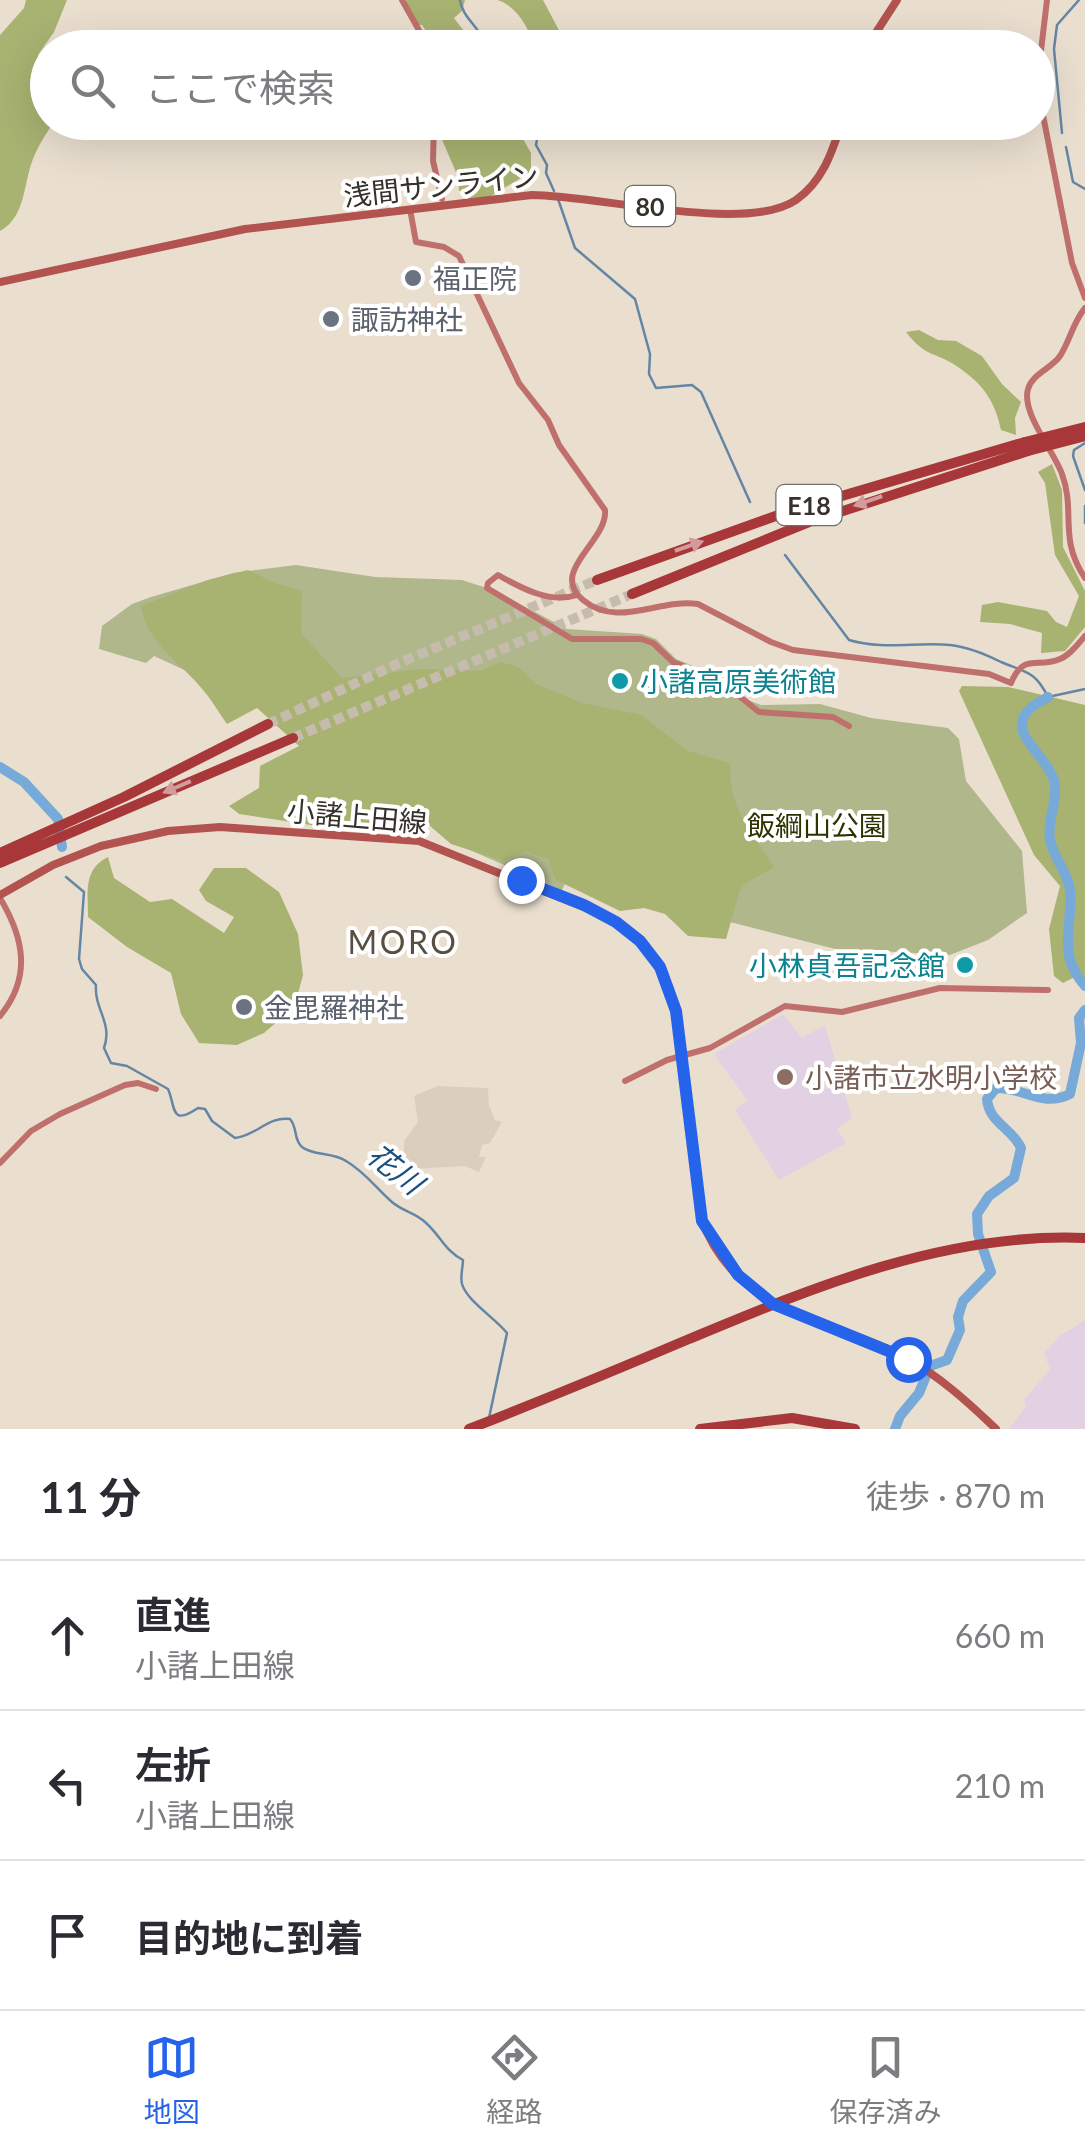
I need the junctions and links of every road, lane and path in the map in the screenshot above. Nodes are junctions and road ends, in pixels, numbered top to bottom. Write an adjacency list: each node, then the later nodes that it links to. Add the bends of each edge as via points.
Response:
1 (402, 0): 4 (street)
2 (897, 0): 5 (main road)
3 (1048, 0): 6 (street)
4 (416, 30)
5 (878, 30)
6 (1044, 30)
7 (434, 140): 10 (street)
8 (836, 140): 11 (main road, 浅間サンライン / 80, via 820,176 798,199 765,213 550,195)
9 (1048, 140): 13 (street)
10 (442, 199)
11 (410, 210): 12 (main road, 浅間サンライン / 80, via 245,229); 20 (street, via 416,242 459,256 519,383 605,510 602,530 575,564)
12 (0, 282)
13 (1085, 298)
14 (1085, 308): 18 (street, via 1060,356 1027,391 1064,480 1071,554)
15 (1085, 427): 17 (highway, E18, bridge)
16 (1085, 436): 17 (highway, E18, bridge)
17 (1026, 447): 19 (highway, E18, one-way to 17, via 784,513); 21 (highway, E18, one-way to 21, via 809,522)
18 (1085, 578)
19 (597, 580)
20 (576, 594): 22 (street, via 604,612 698,604 792,650 989,674 1011,684 1028,662 1065,657); 24 (street, via 548,596 498,575 487,588 572,638 654,642 673,662 723,683 759,712 833,717)
21 (632, 594)
22 (1085, 636)
23 (268, 724): 26 (highway)
24 (850, 726)
25 (293, 738): 27 (highway, one-way to 27)
26 (0, 853)
27 (0, 863)
28 (0, 896): 30 (street, via 23,956 16,992); 31 (main road, 小諸上田線, via 68,858 168,831 220,827 428,843 584,905 631,932 669,987)
29 (1048, 990): 31 (street, via 940,988 842,1012 784,1006 710,1048)
30 (0, 1016)
31 (682, 1056): 32 (street); 36 (main road, 小諸上田線, via 702,1221 738,1275)
32 (625, 1081)
33 (156, 1089): 34 (street, via 130,1084 78,1105 31,1131)
34 (0, 1163)
35 (1085, 1238): 36 (highway, via 1005,1243 882,1265)
36 (773, 1304): 37 (highway); 40 (main road, 小諸上田線, via 899,1354)
37 (469, 1429)
38 (700, 1429): 39 (highway, via 792,1418)
39 (855, 1429)
40 (996, 1429)

